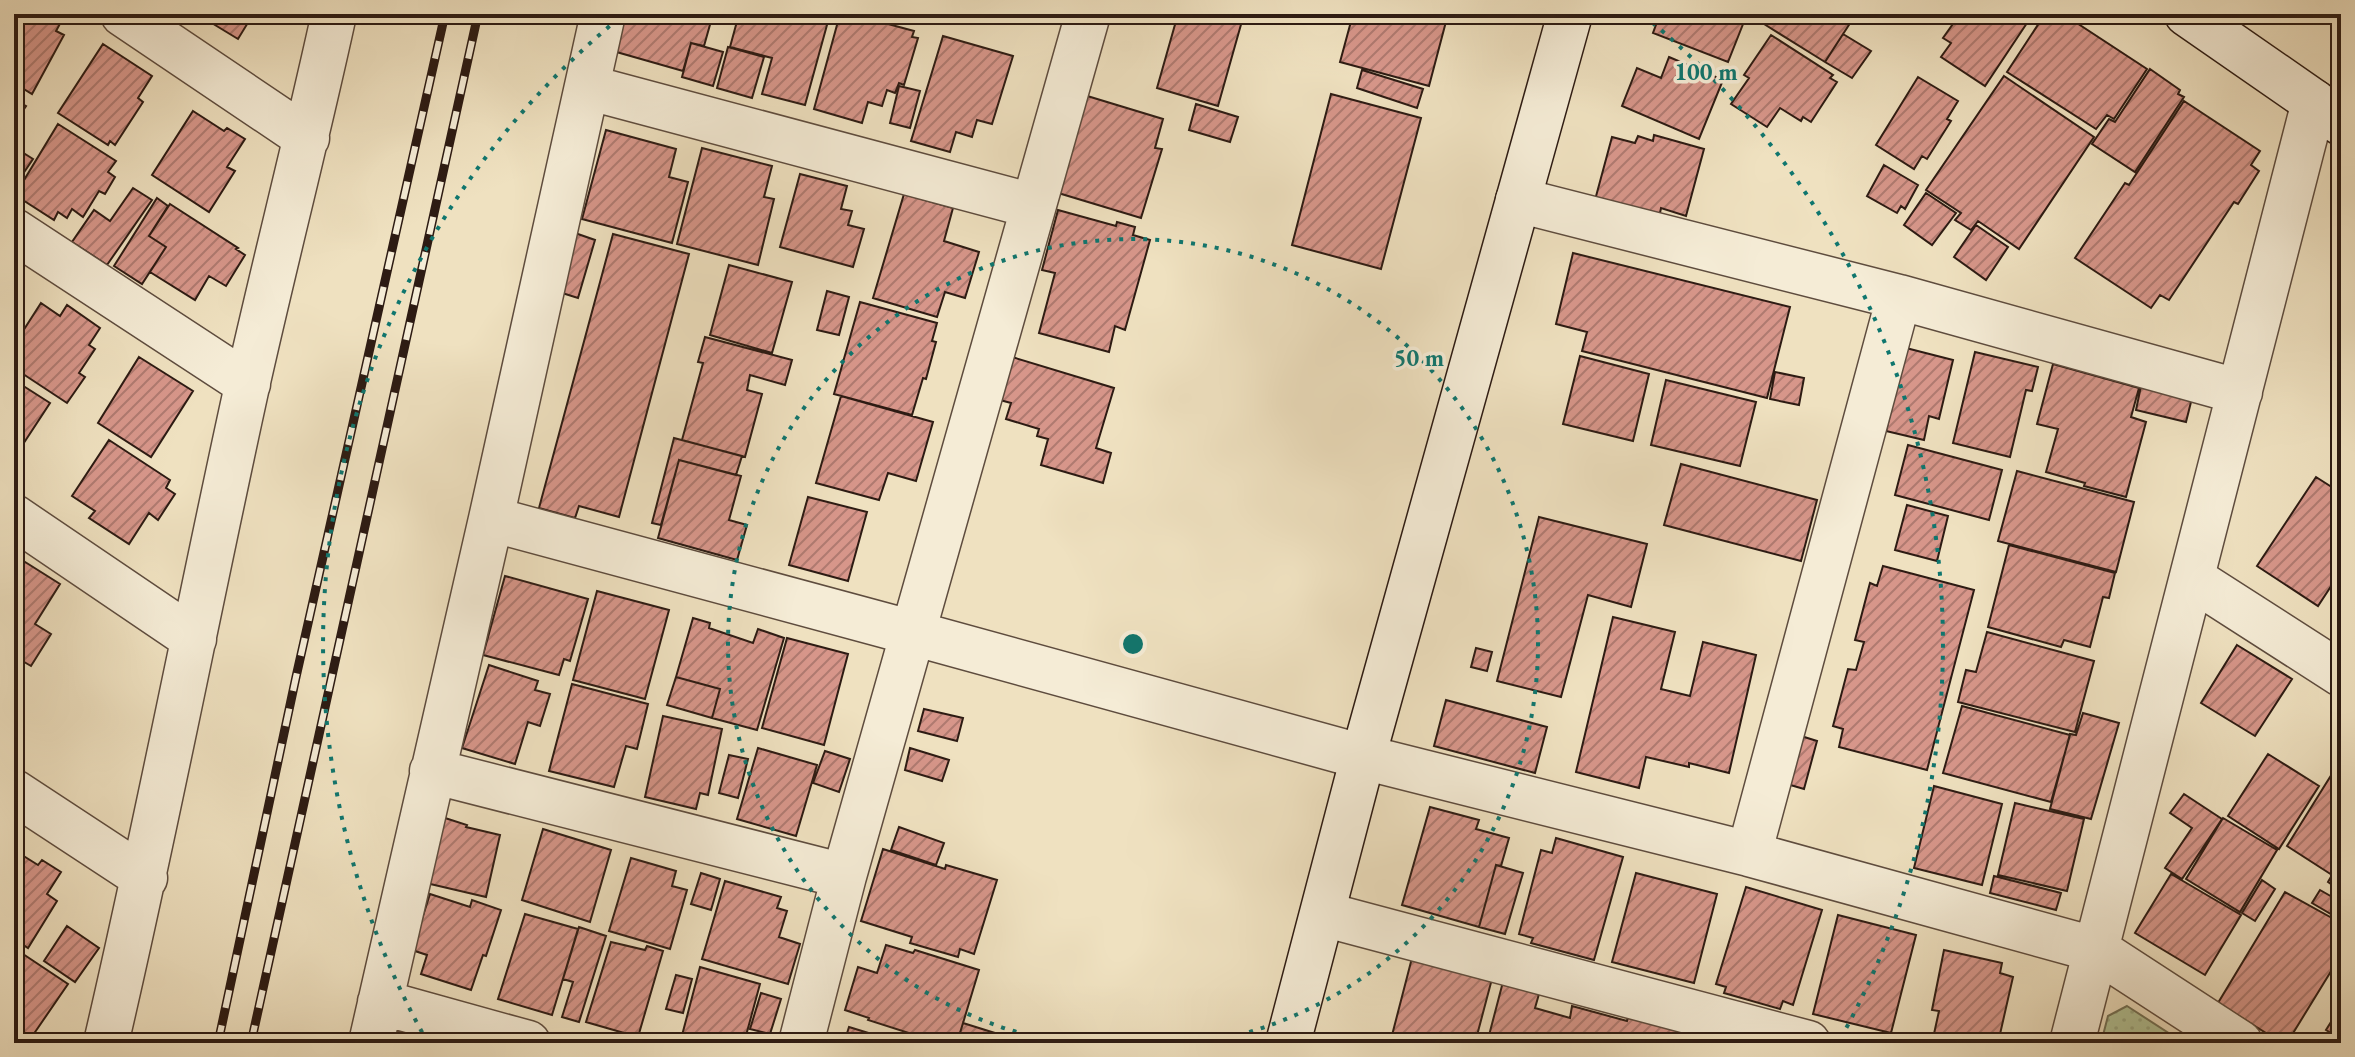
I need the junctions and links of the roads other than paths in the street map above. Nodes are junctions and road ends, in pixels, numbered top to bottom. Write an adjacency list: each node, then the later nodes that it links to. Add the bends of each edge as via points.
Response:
1 (123, 14): 9 (street)
2 (334, 14): 9 (street)
3 (603, 14): 7 (street)
4 (1088, 14): 11 (street)
5 (1570, 14): 10 (street)
6 (2187, 14): 8 (street)
7 (587, 87): 11 (street); 17 (street)
8 (2328, 112): 15 (street)
9 (307, 138): 14 (street)
10 (1518, 200): 13 (street); 22 (street)
11 (1033, 206): 19 (street)
12 (14, 231): 14 (street)
13 (1899, 297): 15 (street); 25 (street)
14 (248, 384): 20 (street)
15 (2240, 392): 18 (street)
16 (14, 517): 20 (street)
17 (491, 519): 19 (street); 23 (street)
18 (2193, 579): 21 (street); 29 (street)
19 (913, 633): 22 (street); 26 (street)
20 (194, 639): 27 (street)
21 (2341, 674)
22 (1363, 757): 25 (street); 28 (street)
23 (432, 771): 26 (street); 30 (street)
24 (14, 792): 27 (street)
25 (1749, 854): 29 (street)
26 (844, 876): 33 (street)
27 (145, 878): 31 (street)
28 (1323, 914): 34 (street); 35 (street)
29 (2097, 950): 36 (street); 37 (street)
30 (376, 1022): 32 (street)
31 (106, 1043)
32 (528, 1043)
33 (801, 1043)
34 (1288, 1043)
35 (1808, 1043)
36 (2072, 1043)
37 (2240, 1043)

